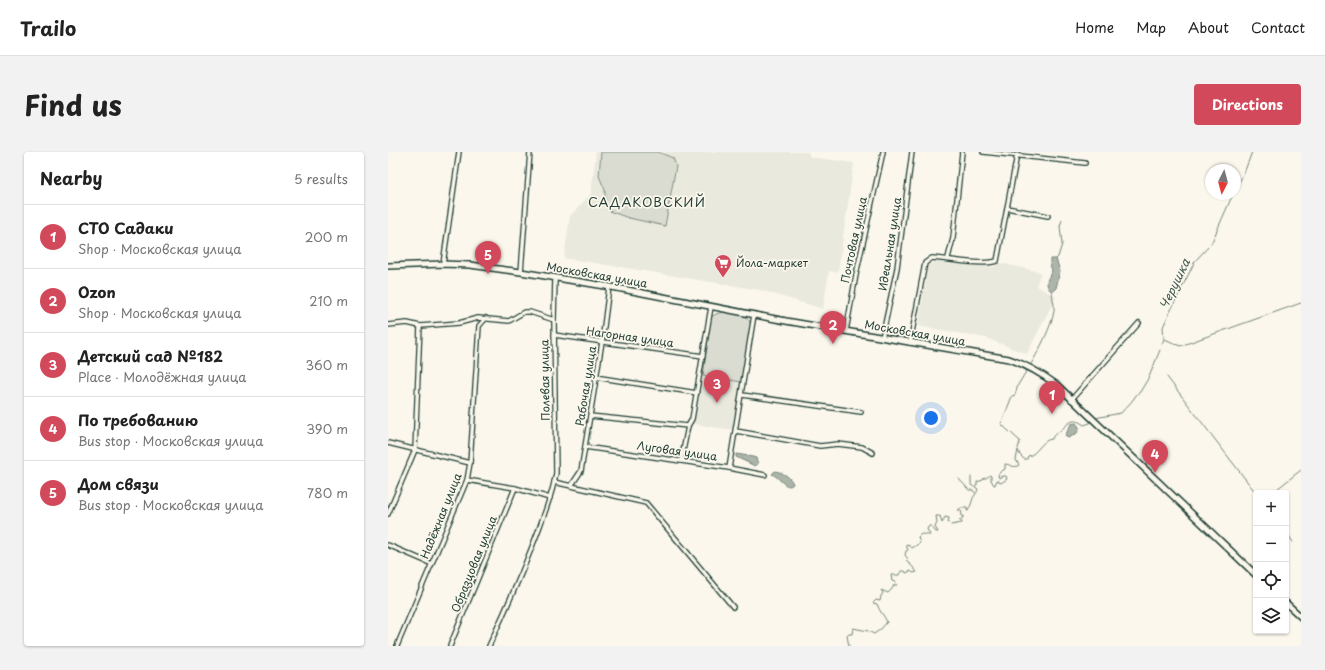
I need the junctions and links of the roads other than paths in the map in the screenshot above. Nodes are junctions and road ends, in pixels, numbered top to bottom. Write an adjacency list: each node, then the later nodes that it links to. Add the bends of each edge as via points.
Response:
1 (459, 152): 12 (street)
2 (530, 152): 14 (street)
3 (883, 152): 24 (street, Почтовая улица)
4 (912, 152): 26 (street, Идеальная улица, via 897,268)
5 (962, 152): 11 (street)
6 (983, 152): 7 (street)
7 (1017, 155): 8 (street); 9 (street)
8 (1085, 163)
9 (1007, 208): 10 (street); 11 (street, via 997,261 974,262)
10 (1048, 216)
11 (948, 258): 28 (street, via 932,258 925,263)
12 (443, 264): 13 (main road, Московская улица); 14 (main road, Московская улица)
13 (388, 266)
14 (521, 272): 15 (main road, Московская улица)
15 (555, 278): 16 (main road, Московская улица); 20 (street, Полевая улица)
16 (609, 287): 17 (main road, Московская улица); 27 (street, Рабочая улица)
17 (712, 307): 18 (main road, Московская улица); 29 (street)
18 (754, 315): 24 (main road, Московская улица); 32 (street)
19 (486, 318): 20 (street, via 509,321 524,312 530,312); 23 (street); 43 (street, Надёжная улица, via 479,326)
20 (554, 320): 25 (street, Полевая улица)
21 (1139, 323): 33 (street)
22 (388, 325): 23 (street, via 407,323)
23 (420, 326): 40 (street)
24 (846, 331): 26 (main road, Московская улица)
25 (554, 335): 27 (street, Нагорная улица); 47 (street, Полевая улица)
26 (882, 338): 28 (main road, Московская улица)
27 (602, 342): 29 (street, Нагорная улица); 30 (street, Рабочая улица)
28 (910, 343): 33 (main road, Московская улица, via 1009,359 1024,364 1057,386)
29 (703, 356): 31 (street)
30 (595, 377): 31 (street); 35 (street, Рабочая улица)
31 (697, 393): 36 (street, via 692,419)
32 (742, 395): 34 (street); 37 (street)
33 (1071, 400): 54 (main road, Московская улица)
34 (861, 412)
35 (590, 416): 36 (street); 39 (street, Рабочая улица)
36 (688, 426): 42 (street)
37 (736, 431): 41 (street, via 820,446 838,444 862,447); 44 (street)
38 (388, 443): 40 (street)
39 (585, 447): 42 (street, Луговая улица); 48 (street, Рабочая улица, via 581,471)
40 (415, 450): 43 (street); 51 (street)
41 (873, 453)
42 (681, 461): 44 (street, Луговая улица)
43 (470, 463): 46 (street, Надёжная улица)
44 (729, 468): 45 (street, Луговая улица)
45 (765, 475)
46 (467, 480): 49 (street); 53 (street, Надёжная улица)
47 (554, 482): 48 (street); 50 (street, Полевая улица)
48 (571, 486): 56 (street, via 646,503)
49 (515, 488): 50 (street); 59 (street, Образцовая улица)
50 (550, 498): 60 (street, Полевая улица)
51 (388, 514)
52 (388, 545): 53 (street)
53 (432, 564): 58 (street, Надёжная улица)
54 (1253, 572)
55 (1289, 606): 57 (main road)
56 (733, 607)
57 (1301, 617)
58 (397, 646)
59 (450, 646)
60 (489, 646)

